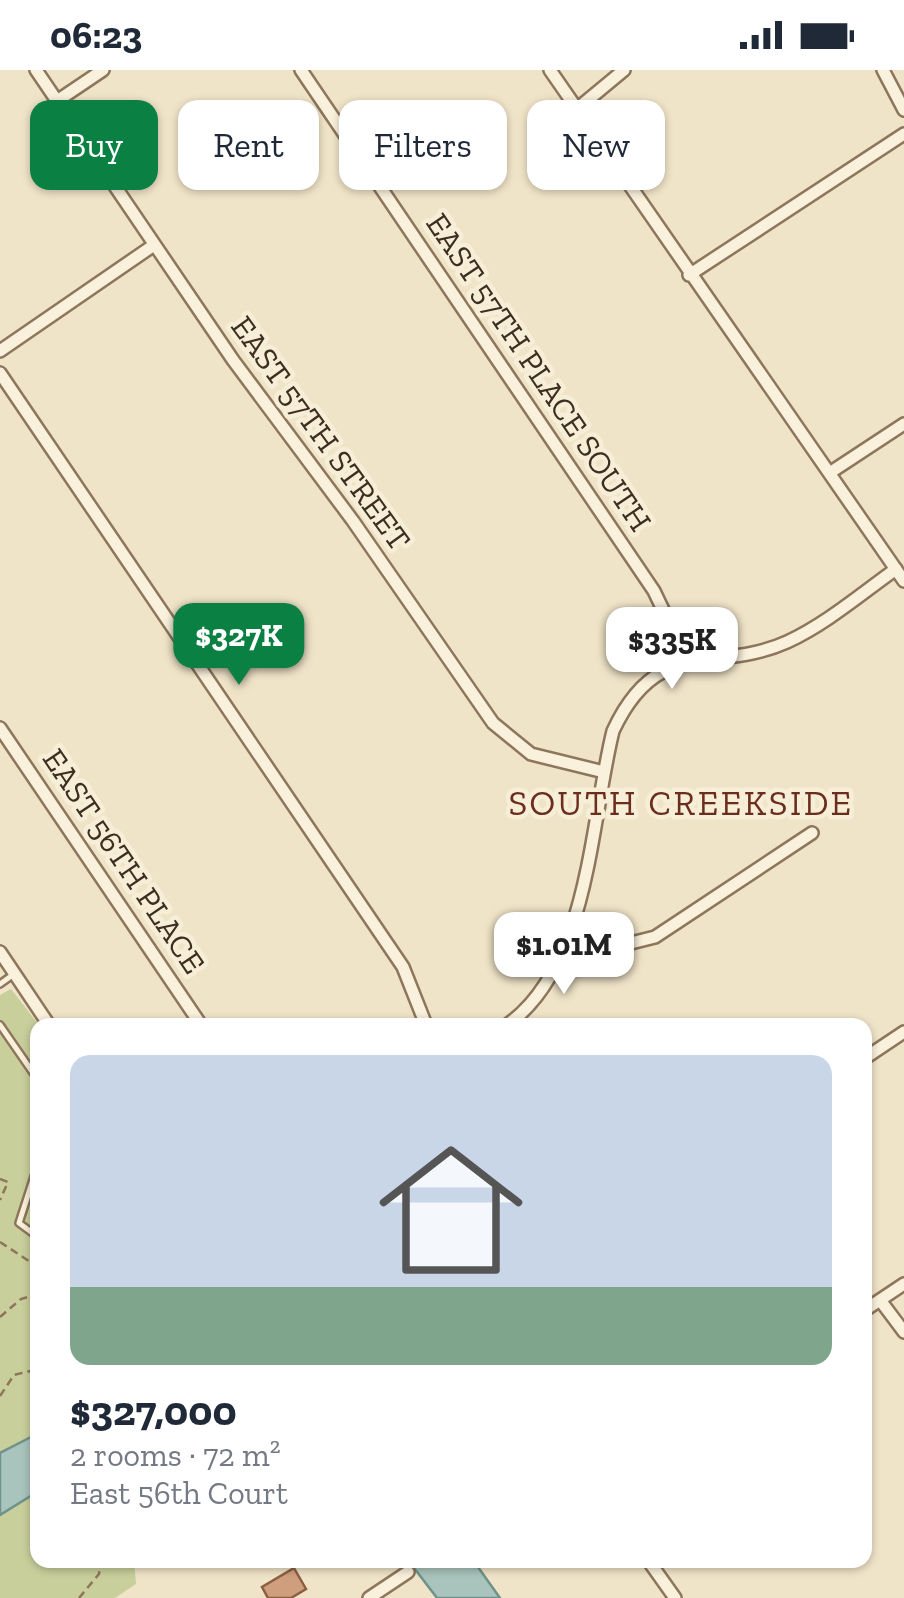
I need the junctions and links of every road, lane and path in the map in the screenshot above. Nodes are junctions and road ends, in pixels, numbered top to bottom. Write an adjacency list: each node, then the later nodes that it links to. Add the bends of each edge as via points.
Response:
1 (36, 70): 7 (street, EAST 57TH STREET)
2 (103, 70): 8 (street)
3 (300, 70): 23 (street, EAST 57TH PLACE SOUTH, via 654,590)
4 (550, 70): 9 (street)
5 (624, 70): 10 (street)
6 (883, 70): 11 (street)
7 (56, 100)
8 (58, 100)
9 (571, 100)
10 (591, 100)
11 (904, 110)
12 (904, 134): 16 (street)
13 (117, 190): 15 (street, EAST 57TH STREET)
14 (632, 190): 16 (street)
15 (154, 245): 17 (street); 25 (street, EAST 57TH STREET, via 493,723 531,754)
16 (689, 275): 20 (street)
17 (0, 351)
18 (0, 373): 33 (street, via 403,966)
19 (904, 424): 20 (street)
20 (830, 472): 21 (street)
21 (896, 569): 22 (street); 23 (street, via 787,642)
22 (904, 582)
23 (687, 660): 25 (street, via 632,700 613,731)
24 (0, 728): 32 (street, EAST 56TH PLACE)
25 (604, 772): 27 (street)
26 (812, 833): 27 (street, via 655,938 623,945)
27 (571, 932): 34 (street, via 553,976)
28 (0, 952): 29 (street)
29 (14, 974): 30 (lane); 31 (street)
30 (0, 984)
31 (44, 1018)
32 (197, 1018)
33 (423, 1018)
34 (513, 1018)
35 (0, 1025): 38 (lane)
36 (904, 1032): 37 (street)
37 (872, 1053)
38 (30, 1068)
39 (0, 1179): 41 (path, via 8,1182)
40 (30, 1183): 42 (lane, via 20,1207 20,1222)
41 (0, 1200)
42 (30, 1230)
43 (0, 1242): 44 (path)
44 (30, 1262)
45 (904, 1284): 47 (street)
46 (30, 1296): 49 (path)
47 (880, 1300): 48 (street); 50 (street)
48 (872, 1305)
49 (0, 1316)
50 (904, 1332)
51 (30, 1371): 52 (path, via 14,1375)
52 (0, 1396)
53 (99, 1568): 56 (path)
54 (654, 1568): 58 (street)
55 (408, 1572): 57 (street)
56 (79, 1598)
57 (370, 1598)
58 (675, 1598)

